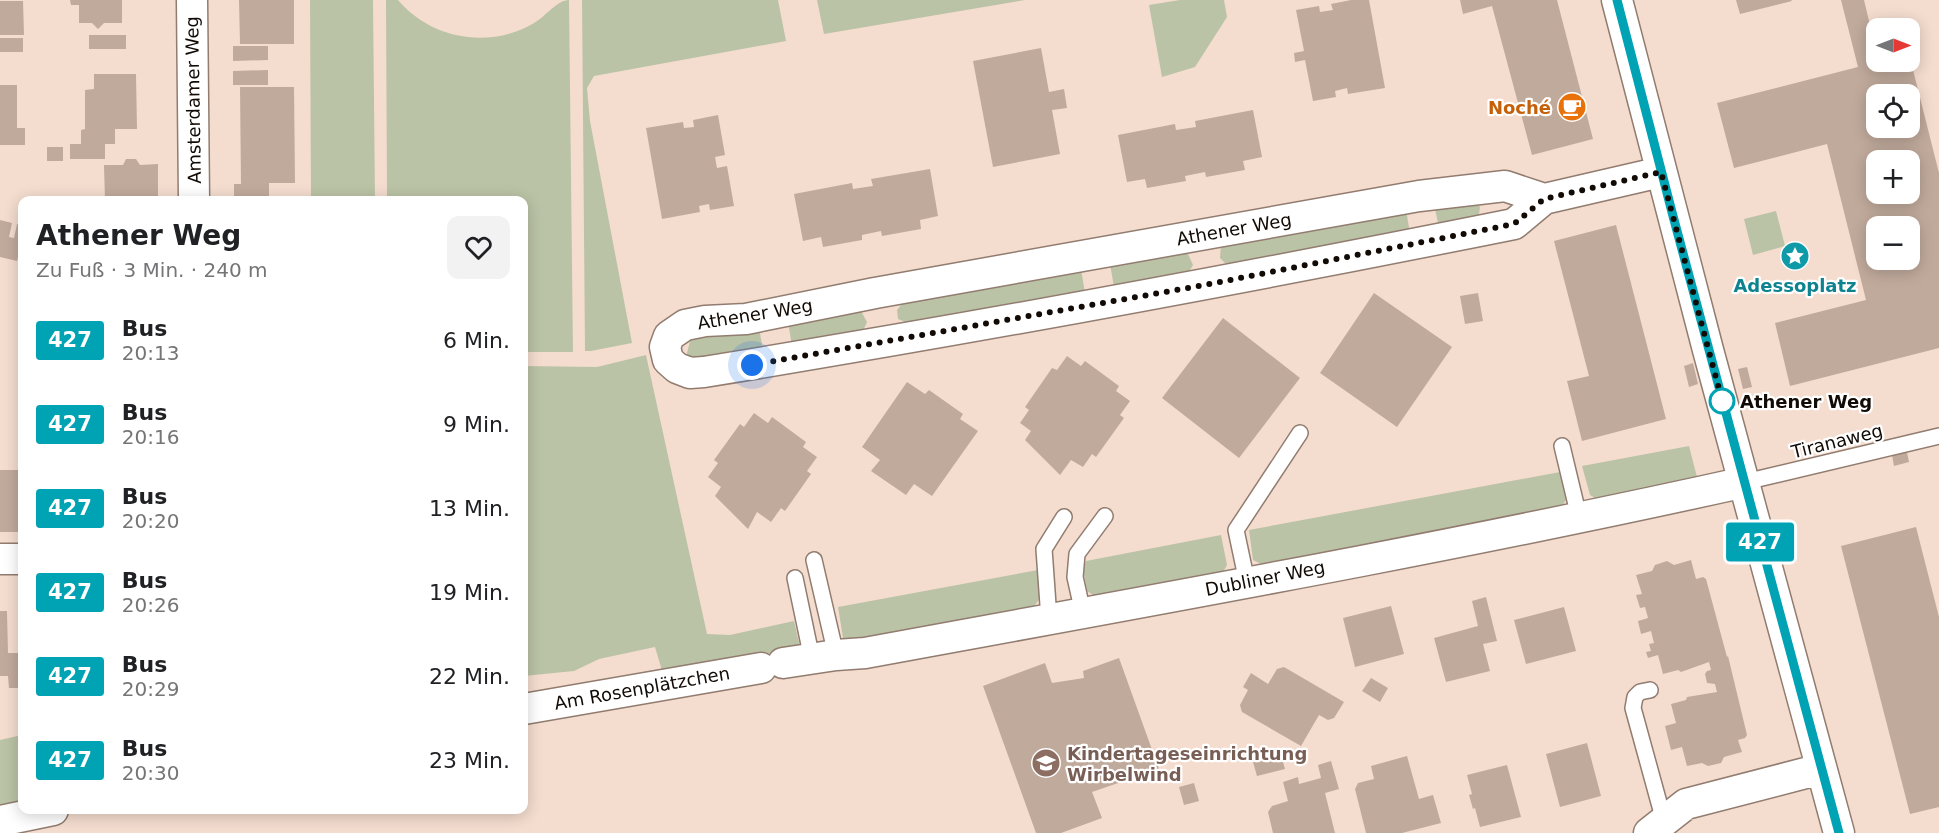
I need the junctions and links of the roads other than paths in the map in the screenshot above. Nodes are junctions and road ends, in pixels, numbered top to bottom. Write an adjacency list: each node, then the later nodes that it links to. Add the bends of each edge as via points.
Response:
1 (192, 0): 4 (street, Amsterdamer Weg)
2 (1617, 0): 3 (street)
3 (1661, 172): 5 (street, Athener Weg); 9 (street)
4 (194, 196)
5 (1544, 199): 5 (street, Athener Weg, via 1505,186 1419,196 746,319 705,321 685,326 669,336 665,347 668,360 690,373 861,346 1222,282 1514,224)
6 (1300, 433): 17 (lane, via 1236,530)
7 (1939, 436): 9 (lane, Tiranaweg)
8 (1562, 446): 12 (lane)
9 (1745, 482): 12 (street, Dubliner Weg); 23 (street)
10 (1105, 516): 18 (lane, via 1077,554 1075,577)
11 (1064, 517): 19 (lane, via 1044,549)
12 (1580, 517): 17 (street, Dubliner Weg)
13 (18, 558): 14 (street)
14 (0, 559)
15 (814, 560): 20 (lane)
16 (795, 578): 20 (lane)
17 (1247, 582): 18 (street, Dubliner Weg)
18 (1083, 613): 19 (street, Dubliner Weg)
19 (1049, 619): 20 (street, Dubliner Weg, via 865,653)
20 (798, 661): 22 (street, Am Rosenplätzchen)
21 (1650, 690): 26 (lane, via 1635,697 1633,708)
22 (528, 708)
23 (1821, 769): 26 (street, via 1686,804); 27 (street)
24 (34, 814): 25 (street)
25 (0, 821)
26 (1664, 826)
27 (1839, 833)

